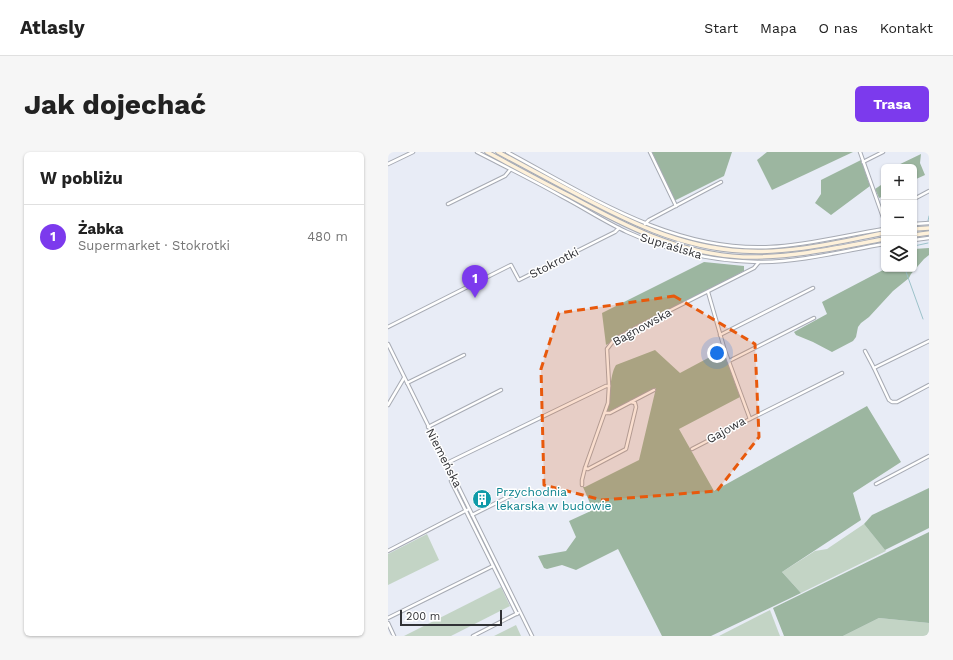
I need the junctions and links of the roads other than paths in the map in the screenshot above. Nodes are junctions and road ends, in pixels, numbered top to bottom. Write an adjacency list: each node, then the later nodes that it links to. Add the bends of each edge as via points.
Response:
1 (413, 152): 10 (street)
2 (477, 152): 11 (street, Supraślska)
3 (487, 152): 29 (main road, via 620,223 689,249 727,255 768,257 804,254)
4 (498, 152): 26 (main road, via 622,218 659,234 690,243 720,249 768,251 803,248)
5 (508, 152): 19 (street, Supraślska)
6 (650, 152): 16 (street)
7 (860, 152): 9 (street)
8 (883, 152): 9 (street)
9 (863, 162): 17 (street)
10 (388, 164)
11 (510, 170): 15 (street, via 505,176); 21 (street, Supraślska)
12 (721, 182): 16 (street)
13 (929, 191): 14 (street)
14 (917, 197)
15 (448, 204)
16 (676, 206): 19 (street)
17 (881, 209)
18 (929, 223): 20 (street)
19 (645, 224): 24 (street, Supraślska, via 692,239 744,247 802,244)
20 (917, 224)
21 (619, 228): 32 (street, Supraślska, via 657,244 695,255); 36 (street, Stokrotki, via 519,280 511,265)
22 (929, 228): 23 (main road)
23 (917, 229)
24 (881, 230)
25 (929, 233): 27 (main road)
26 (881, 235)
27 (917, 235)
28 (929, 238): 30 (street)
29 (881, 240)
30 (917, 240)
31 (881, 245): 32 (street, Supraślska, via 805,259)
32 (759, 262): 34 (street, Bagnowska, via 754,268)
33 (813, 288): 37 (street)
34 (708, 292): 37 (street, Gajowa); 48 (street, Bagnowska, via 614,340 607,348)
35 (814, 318): 42 (street)
36 (388, 327)
37 (720, 335): 42 (street, Gajowa)
38 (929, 340): 43 (street)
39 (388, 344): 45 (street, Niemeńska)
40 (865, 351): 43 (street)
41 (464, 355): 46 (street)
42 (729, 361): 54 (street, Gajowa)
43 (874, 368): 47 (street, via 892,402 897,402)
44 (842, 373): 54 (street)
45 (404, 378): 46 (street, Niemeńska); 52 (street)
46 (407, 383): 55 (street, Niemeńska)
47 (929, 385)
48 (609, 386): 53 (street, Bagnowska); 58 (street)
49 (501, 390): 55 (street)
50 (654, 390): 51 (street)
51 (631, 402): 53 (street); 59 (street, via 635,403 636,407 626,450 588,469)
52 (388, 405)
53 (605, 414): 59 (street, Bagnowska)
54 (750, 419): 56 (street, Gajowa)
55 (428, 427): 58 (street, Niemeńska)
56 (692, 449)
57 (929, 456): 61 (street)
58 (447, 463): 64 (street, Niemeńska)
59 (585, 468): 62 (street, Bagnowska)
60 (451, 481): 65 (street)
61 (876, 484)
62 (582, 485)
63 (520, 491): 66 (street)
64 (469, 509): 65 (street); 66 (street, Niemeńska)
65 (466, 511): 67 (street); 68 (street)
66 (472, 515): 68 (street, Niemeńska)
67 (388, 551)
68 (495, 565): 69 (street, Niemeńska); 70 (street)
69 (519, 613): 73 (street); 74 (street, Niemeńska)
70 (388, 618)
71 (388, 623): 72 (street)
72 (394, 636)
73 (472, 636)
74 (532, 636)

